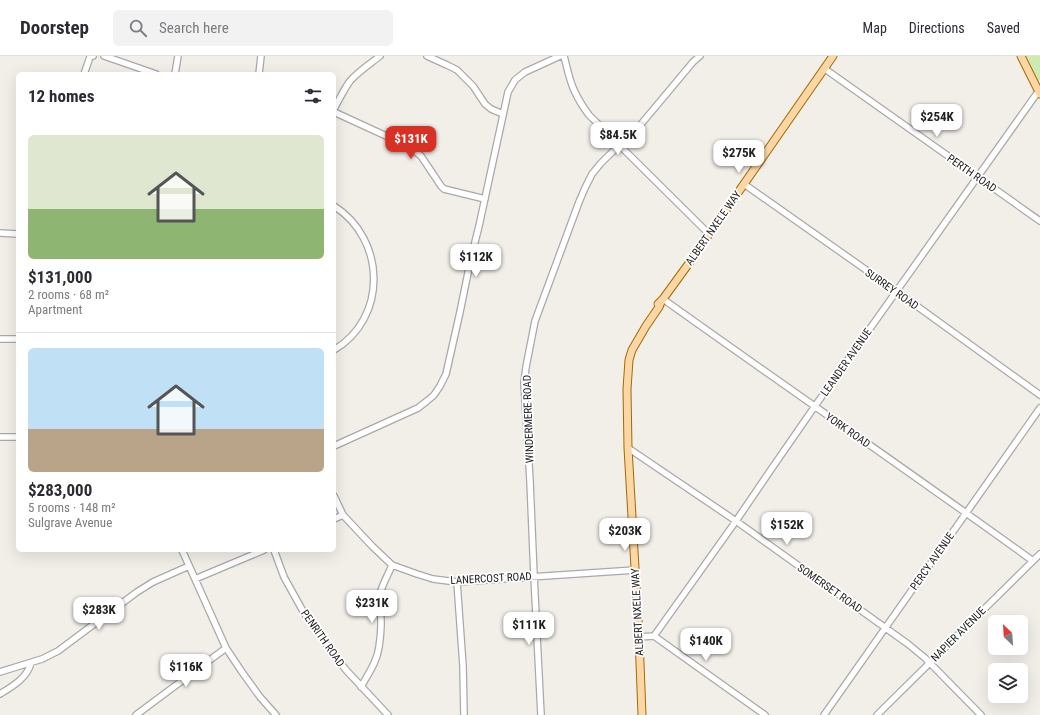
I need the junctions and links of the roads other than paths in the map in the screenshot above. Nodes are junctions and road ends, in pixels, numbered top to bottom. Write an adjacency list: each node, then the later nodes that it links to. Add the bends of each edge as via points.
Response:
1 (92, 56): 13 (street)
2 (104, 56): 14 (street)
3 (178, 56): 15 (street)
4 (261, 56): 16 (street)
5 (380, 56): 18 (street, via 351,80)
6 (427, 56): 20 (street, via 457,70 473,86 485,104)
7 (560, 56): 20 (street, via 525,72 515,80 508,92)
8 (564, 56): 21 (street, via 580,101 589,115)
9 (700, 56): 21 (street, WINDERMERE ROAD)
10 (833, 56): 12 (main road, ALBERT NXELE WAY)
11 (1021, 56): 17 (main road)
12 (825, 69): 22 (street, PERTH ROAD); 23 (main road, ALBERT NXELE WAY)
13 (85, 72)
14 (150, 72)
15 (175, 72)
16 (258, 72)
17 (1040, 91): 22 (street, LEANDER AVENUE)
18 (336, 105)
19 (336, 113): 24 (street, via 408,146 421,156 444,189)
20 (503, 114): 24 (street)
21 (620, 146): 29 (street); 55 (street, WINDERMERE ROAD, via 601,163 585,188 538,312 532,335 524,383)
22 (977, 177): 26 (street, PERTH ROAD); 30 (street, LEANDER AVENUE)
23 (744, 184): 29 (main road, ALBERT NXELE WAY); 30 (street, SURREY ROAD)
24 (485, 199): 40 (street, via 448,368 440,386 418,408)
25 (336, 207): 34 (street, via 361,233 371,255 374,270 372,302 364,319 351,337)
26 (1040, 221)
27 (0, 233): 28 (street)
28 (16, 234)
29 (709, 234): 31 (main road, ALBERT NXELE WAY)
30 (896, 291): 35 (street, SURREY ROAD); 36 (street, LEANDER AVENUE)
31 (662, 301): 36 (street, YORK ROAD); 41 (main road, ALBERT NXELE WAY, via 656,306 629,348 626,359 624,382 627,389)
32 (0, 339): 33 (street)
33 (16, 339)
34 (336, 348)
35 (1040, 395)
36 (815, 406): 43 (street, YORK ROAD); 46 (street, LEANDER AVENUE)
37 (1040, 408): 43 (street, PERCY AVENUE)
38 (0, 437): 39 (street)
39 (16, 437)
40 (336, 445)
41 (628, 448): 46 (street, SOMERSET ROAD); 54 (main road, ALBERT NXELE WAY)
42 (336, 500): 44 (street, LANERCOST ROAD)
43 (966, 512): 51 (street, YORK ROAD); 58 (street, PERCY AVENUE)
44 (343, 515): 45 (street); 52 (street, LANERCOST ROAD)
45 (336, 518)
46 (736, 521): 58 (street, SOMERSET ROAD); 59 (street, LEANDER AVENUE)
47 (183, 552): 53 (street)
48 (259, 552): 56 (street)
49 (275, 552): 65 (street, PENRITH ROAD, via 284,577 304,613)
50 (1040, 554): 51 (street, NAPIER AVENUE)
51 (1033, 561): 63 (street, NAPIER AVENUE)
52 (392, 565): 57 (street, LANERCOST ROAD, via 434,579); 65 (street, via 381,593 379,647 373,667)
53 (189, 566): 56 (street); 62 (street, via 153,582 58,651)
54 (635, 570): 55 (street, LANERCOST ROAD); 60 (main road, ALBERT NXELE WAY)
55 (534, 576): 57 (street, LANERCOST ROAD); 71 (street, WINDERMERE ROAD)
56 (195, 579): 61 (street)
57 (457, 582): 70 (street)
58 (885, 627): 63 (street, SOMERSET ROAD, via 920,653); 74 (street, PERCY AVENUE)
59 (654, 636): 60 (street); 73 (street)
60 (639, 637): 72 (main road, ALBERT NXELE WAY)
61 (226, 648): 67 (street); 68 (street)
62 (31, 663): 64 (street); 66 (street, via 25,675)
63 (929, 664): 75 (street, NAPIER AVENUE); 76 (street, SOMERSET ROAD)
64 (0, 672)
65 (361, 687): 69 (street, PENRITH ROAD)
66 (0, 694)
67 (136, 715)
68 (276, 715)
69 (388, 715)
70 (464, 715)
71 (541, 715)
72 (642, 715)
73 (765, 715)
74 (824, 715)
75 (877, 715)
76 (981, 715)

